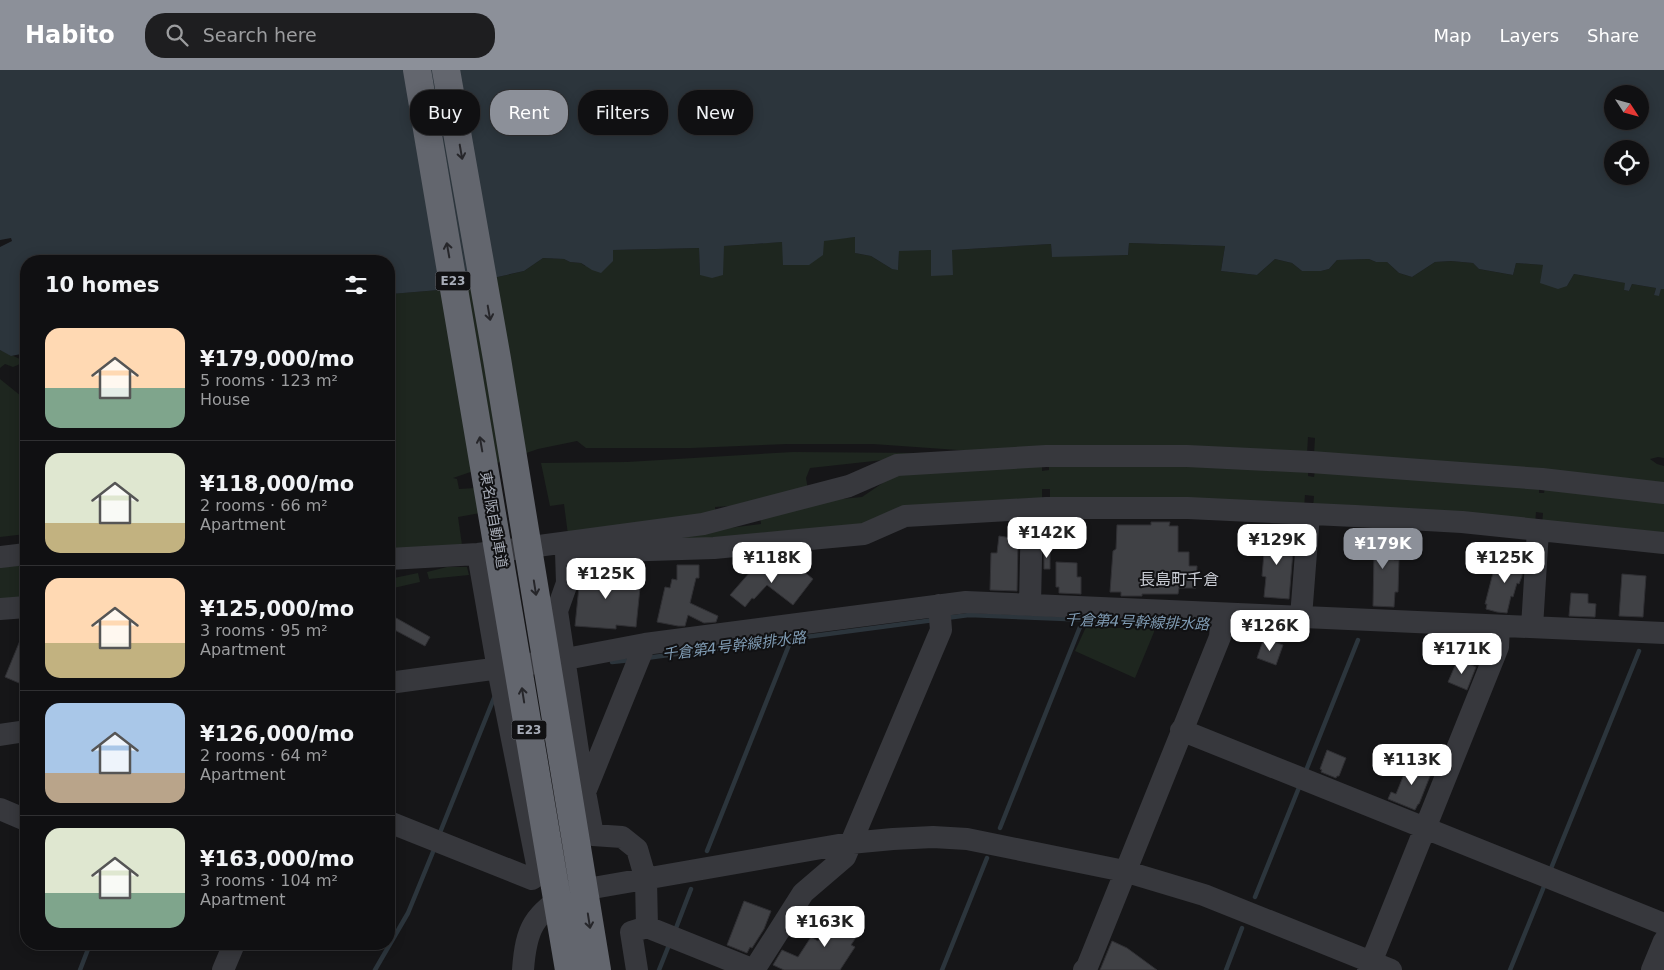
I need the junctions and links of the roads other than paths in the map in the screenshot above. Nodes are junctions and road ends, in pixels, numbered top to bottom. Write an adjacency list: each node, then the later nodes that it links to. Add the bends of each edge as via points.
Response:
1 (416, 70): 46 (highway, 東名阪自動車道 / E23, one-way to 1)
2 (446, 70): 44 (highway, 東名阪自動車道 / E23, one-way to 44, via 499,368)
3 (1664, 493): 8 (street, via 1542,479 1311,462 1187,456 1046,456 897,465 849,486 703,524)
4 (1032, 508): 5 (street, via 1188,508); 8 (street, via 904,516 864,534 714,548); 14 (street)
5 (1309, 514): 6 (street, via 1462,522); 18 (street)
6 (1538, 530): 7 (street); 20 (street)
7 (1664, 543)
8 (565, 547): 9 (street); 24 (street, via 567,583 557,612)
9 (478, 554): 12 (street); 13 (street); 25 (street)
10 (20, 555): 11 (street)
11 (0, 557)
12 (395, 559)
13 (395, 574)
14 (1030, 605): 17 (street, via 966,602); 19 (street)
15 (20, 607): 16 (street)
16 (0, 609)
17 (940, 614): 23 (street); 36 (street, via 941,630)
18 (1301, 618): 19 (street); 22 (street)
19 (1221, 622): 27 (street, via 1220,637)
20 (1532, 627): 21 (street); 22 (street)
21 (1664, 633)
22 (1499, 634): 34 (street)
23 (641, 654): 24 (street); 30 (street)
24 (566, 660): 25 (street); 30 (street)
25 (498, 669): 26 (street); 38 (street)
26 (395, 682)
27 (1181, 730): 34 (street); 37 (street)
28 (20, 732): 29 (street)
29 (0, 734)
30 (585, 792): 35 (street)
31 (0, 809): 32 (street)
32 (20, 817)
33 (395, 824): 38 (street, via 532,879)
34 (1424, 828): 40 (street); 45 (street)
35 (593, 835): 38 (street); 39 (street, via 622,837 637,848)
36 (850, 843): 37 (street, via 925,837 968,839); 39 (street); 41 (street, via 845,858 803,893 754,970)
37 (1124, 871): 45 (street, via 1204,895); 50 (street)
38 (539, 874)
39 (646, 880): 41 (street); 48 (street, via 570,892 552,904 537,917 529,933)
40 (1664, 924)
41 (647, 927): 49 (street, via 631,932)
42 (1664, 941): 51 (street)
43 (231, 950): 47 (street)
44 (596, 966)
45 (1377, 967)
46 (568, 969)
47 (223, 970)
48 (523, 970)
49 (637, 970)
50 (1084, 970)
51 (1652, 970)

